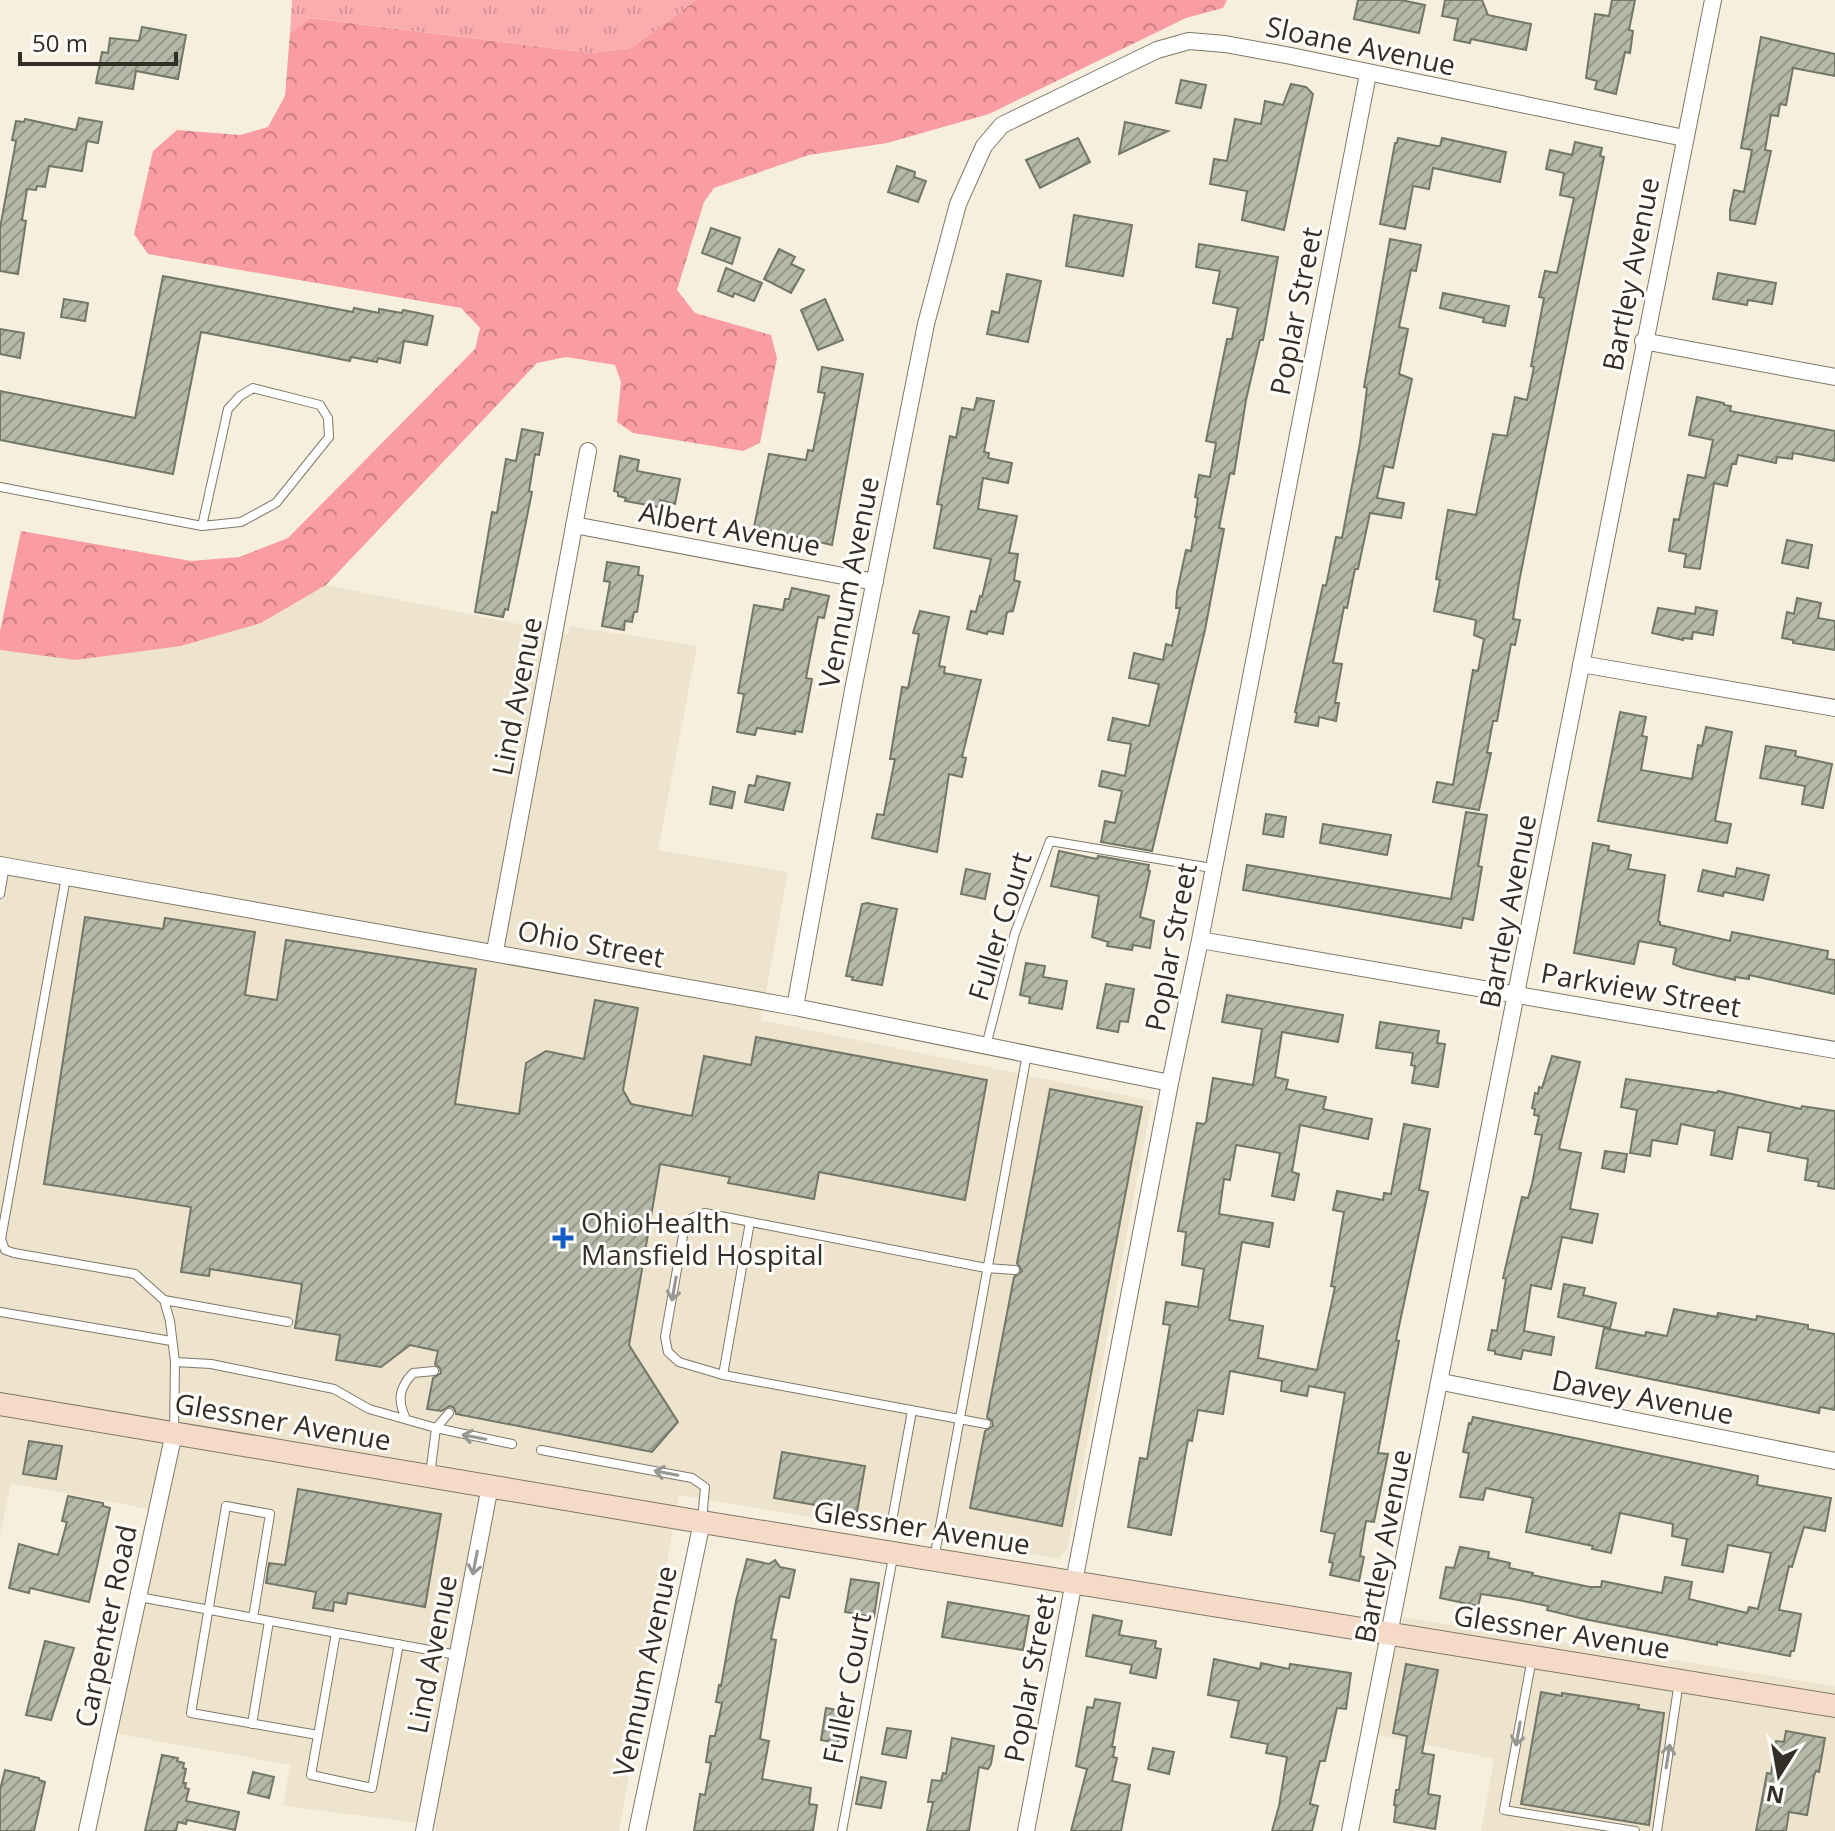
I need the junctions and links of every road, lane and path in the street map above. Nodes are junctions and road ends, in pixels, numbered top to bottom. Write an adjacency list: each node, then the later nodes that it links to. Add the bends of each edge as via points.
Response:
1 (1713, 0): 3 (street, Bartley Avenue)
2 (1368, 74): 3 (street, Sloane Avenue); 4 (street, Sloane Avenue, via 1189,41 1157,50 1002,125); 15 (street, Poplar Street)
3 (1684, 138): 5 (street, Bartley Avenue)
4 (972, 171): 11 (street, Vennum Avenue, via 926,324)
5 (1643, 341): 6 (street); 12 (street, Bartley Avenue)
6 (1835, 377)
7 (588, 451): 9 (street, Lind Avenue)
8 (0, 487): 10 (lane)
9 (574, 525): 11 (street, Albert Avenue); 19 (street, Lind Avenue)
10 (202, 526): 10 (lane, via 241,522 276,503 329,437 328,418 320,405 253,388 240,396 228,409)
11 (875, 582): 21 (street, Vennum Avenue)
12 (1581, 664): 13 (street); 20 (street, Bartley Avenue)
13 (1835, 708)
14 (3, 866): 16 (street, Ohio Street); 17 (lane)
15 (1212, 868): 18 (street, Poplar Street); 22 (lane, Fuller Court, via 1050,841 1015,933)
16 (66, 877): 19 (street, Ohio Street); 27 (lane)
17 (0, 894)
18 (1200, 940): 20 (street, Parkview Street); 25 (street, Poplar Street)
19 (495, 951): 21 (street, Ohio Street)
20 (1518, 993): 23 (street, Parkview Street); 37 (street, Bartley Avenue)
21 (795, 1007): 22 (street, Ohio Street)
22 (986, 1046): 24 (street, Ohio Street)
23 (1835, 1050)
24 (1027, 1054): 25 (street, Ohio Street); 28 (lane)
25 (1170, 1083): 55 (street, Poplar Street)
26 (750, 1222): 28 (lane); 36 (lane); 36 (lane, one-way to 36, via 705,1213 692,1218 684,1230 665,1337 668,1352 679,1362)
27 (2, 1250): 30 (lane, via 135,1274)
28 (986, 1268): 29 (lane); 42 (lane)
29 (1015, 1270)
30 (164, 1300): 32 (lane); 33 (lane)
31 (0, 1312): 33 (lane)
32 (288, 1322)
33 (171, 1341): 34 (lane)
34 (175, 1362): 41 (lane, via 211,1364 334,1389 369,1409); 45 (lane)
35 (434, 1371): 41 (lane, via 413,1373 404,1383 400,1392)
36 (723, 1375): 39 (lane)
37 (1442, 1382): 48 (street, Davey Avenue); 61 (street, Bartley Avenue)
38 (0, 1404): 45 (street, Glessner Avenue)
39 (912, 1411): 42 (lane); 51 (lane)
40 (449, 1413): 44 (lane)
41 (406, 1419): 44 (lane)
42 (959, 1420): 43 (lane); 54 (lane)
43 (986, 1424)
44 (436, 1428): 46 (lane, one-way to 44); 49 (lane)
45 (174, 1433): 49 (street, Glessner Avenue); 56 (street, Carpenter Road)
46 (512, 1444)
47 (541, 1450): 52 (lane, one-way to 47, via 705,1487 692,1478)
48 (1835, 1461)
49 (430, 1476): 50 (street, Glessner Avenue)
50 (490, 1486): 52 (street, Glessner Avenue); 63 (street, Lind Avenue, one-way to 63)
51 (893, 1515)
52 (702, 1522): 53 (street, Glessner Avenue); 71 (street, Vennum Avenue)
53 (894, 1553): 54 (street, Glessner Avenue); 72 (lane, Fuller Court)
54 (934, 1559): 55 (street, Glessner Avenue)
55 (1074, 1582): 61 (street, Glessner Avenue); 73 (street, Poplar Street)
56 (139, 1597): 57 (lane); 69 (street, Carpenter Road)
57 (208, 1610): 58 (lane); 58 (lane, via 226,1506 270,1514); 67 (lane, via 191,1713)
58 (253, 1618): 59 (lane)
59 (269, 1621): 60 (lane); 67 (lane)
60 (336, 1633): 62 (lane); 68 (lane)
61 (1391, 1633): 64 (street, Glessner Avenue); 74 (street, Bartley Avenue)
62 (399, 1644): 63 (lane); 68 (lane, via 372,1788 311,1775)
63 (457, 1655): 70 (street, Lind Avenue)
64 (1532, 1658): 65 (street, Glessner Avenue); 75 (lane, one-way to 75, via 1504,1810)
65 (1679, 1680): 66 (street, Glessner Avenue); 76 (lane, one-way to 65)
66 (1835, 1706)
67 (252, 1724): 68 (lane)
68 (318, 1735)
69 (87, 1831)
70 (424, 1831)
71 (637, 1831)
72 (842, 1831)
73 (1026, 1831)
74 (1350, 1831)
75 (1635, 1831)
76 (1657, 1831)

